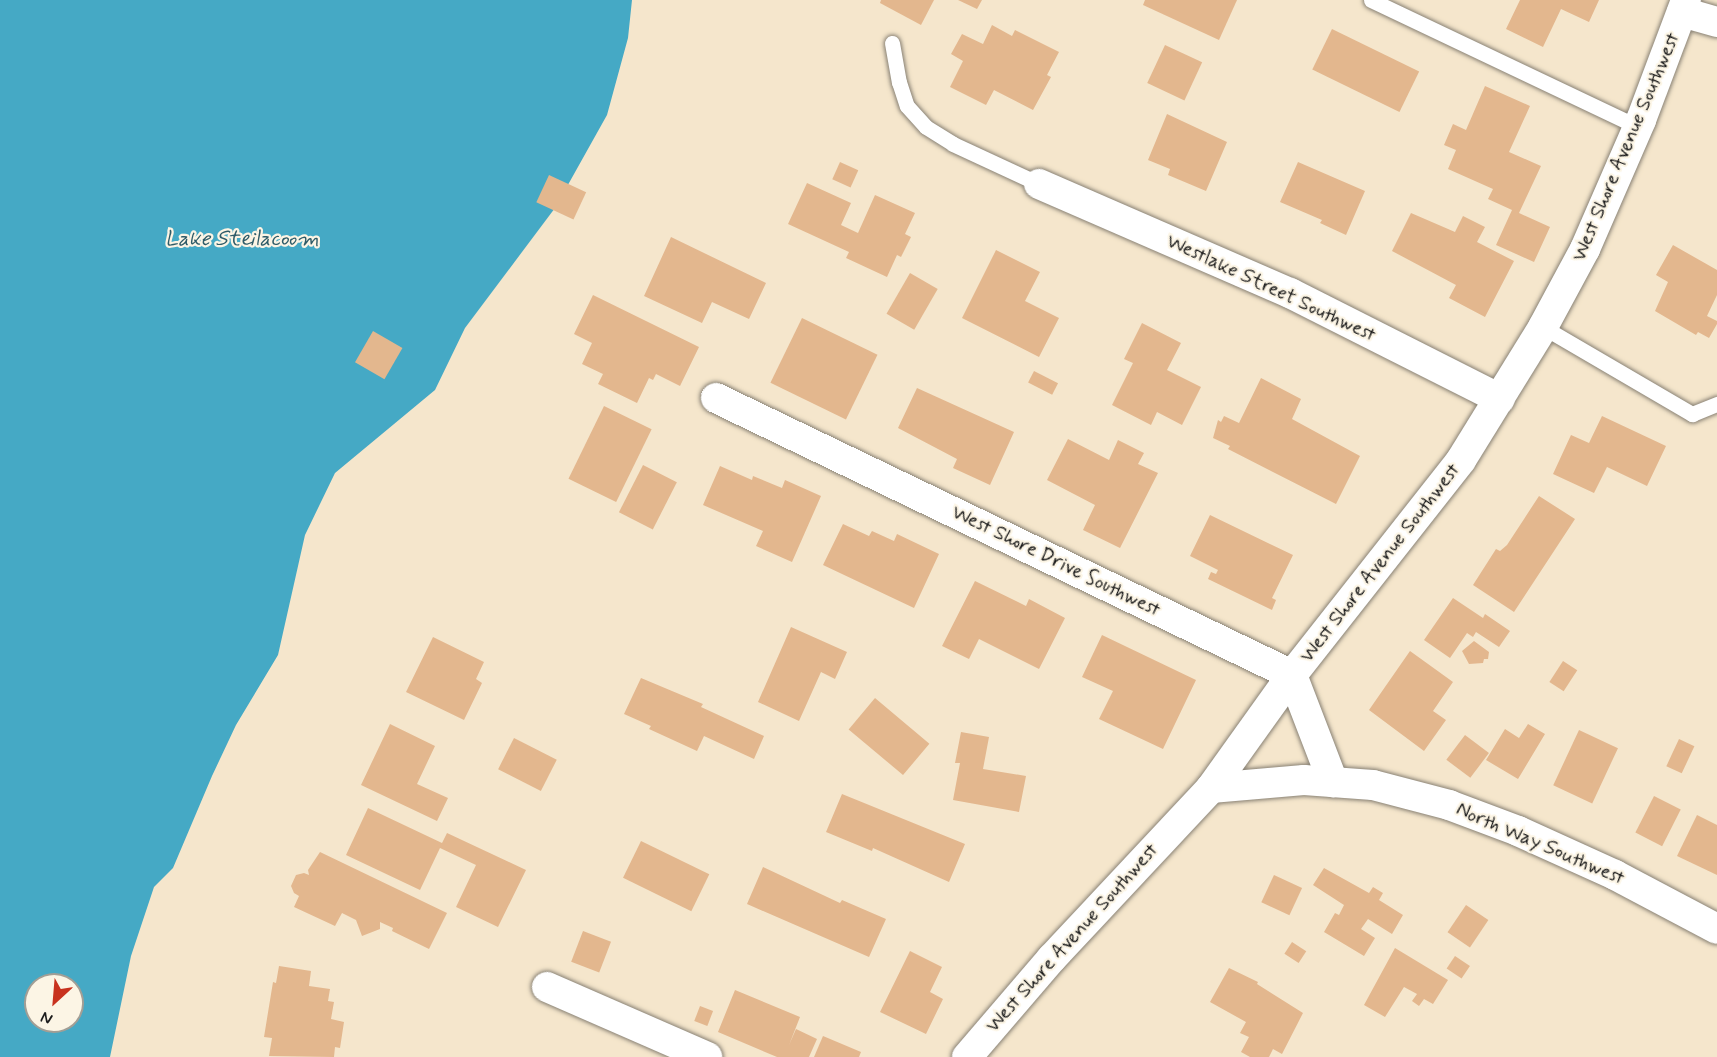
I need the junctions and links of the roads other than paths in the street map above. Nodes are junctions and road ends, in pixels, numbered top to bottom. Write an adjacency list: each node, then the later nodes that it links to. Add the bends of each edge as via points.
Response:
1 (1371, 0): 5 (lane)
2 (1684, 6): 3 (street); 5 (street, West Shore Avenue Southwest)
3 (1717, 22)
4 (891, 43): 6 (lane, via 907,106 926,127 953,144)
5 (1638, 127): 7 (street, West Shore Avenue Southwest, via 1585,249)
6 (1039, 184): 9 (street, Westlake Street Southwest, via 1290,293)
7 (1543, 327): 9 (street, West Shore Avenue Southwest); 10 (lane, via 1692,414)
8 (716, 398): 11 (street, West Shore Drive Southwest)
9 (1500, 399): 11 (street, West Shore Avenue Southwest, via 1461,460)
10 (1717, 404)
11 (1292, 675): 12 (street); 13 (street, West Shore Avenue Southwest)
12 (1333, 782): 13 (street, North Way Southwest, via 1304,780); 14 (street, North Way Southwest, via 1373,785 1449,805 1518,831 1615,875)
13 (1211, 788): 17 (street, West Shore Avenue Southwest, via 1052,958)
14 (1717, 929)
15 (547, 987): 16 (street)
16 (707, 1057)
17 (967, 1057)

